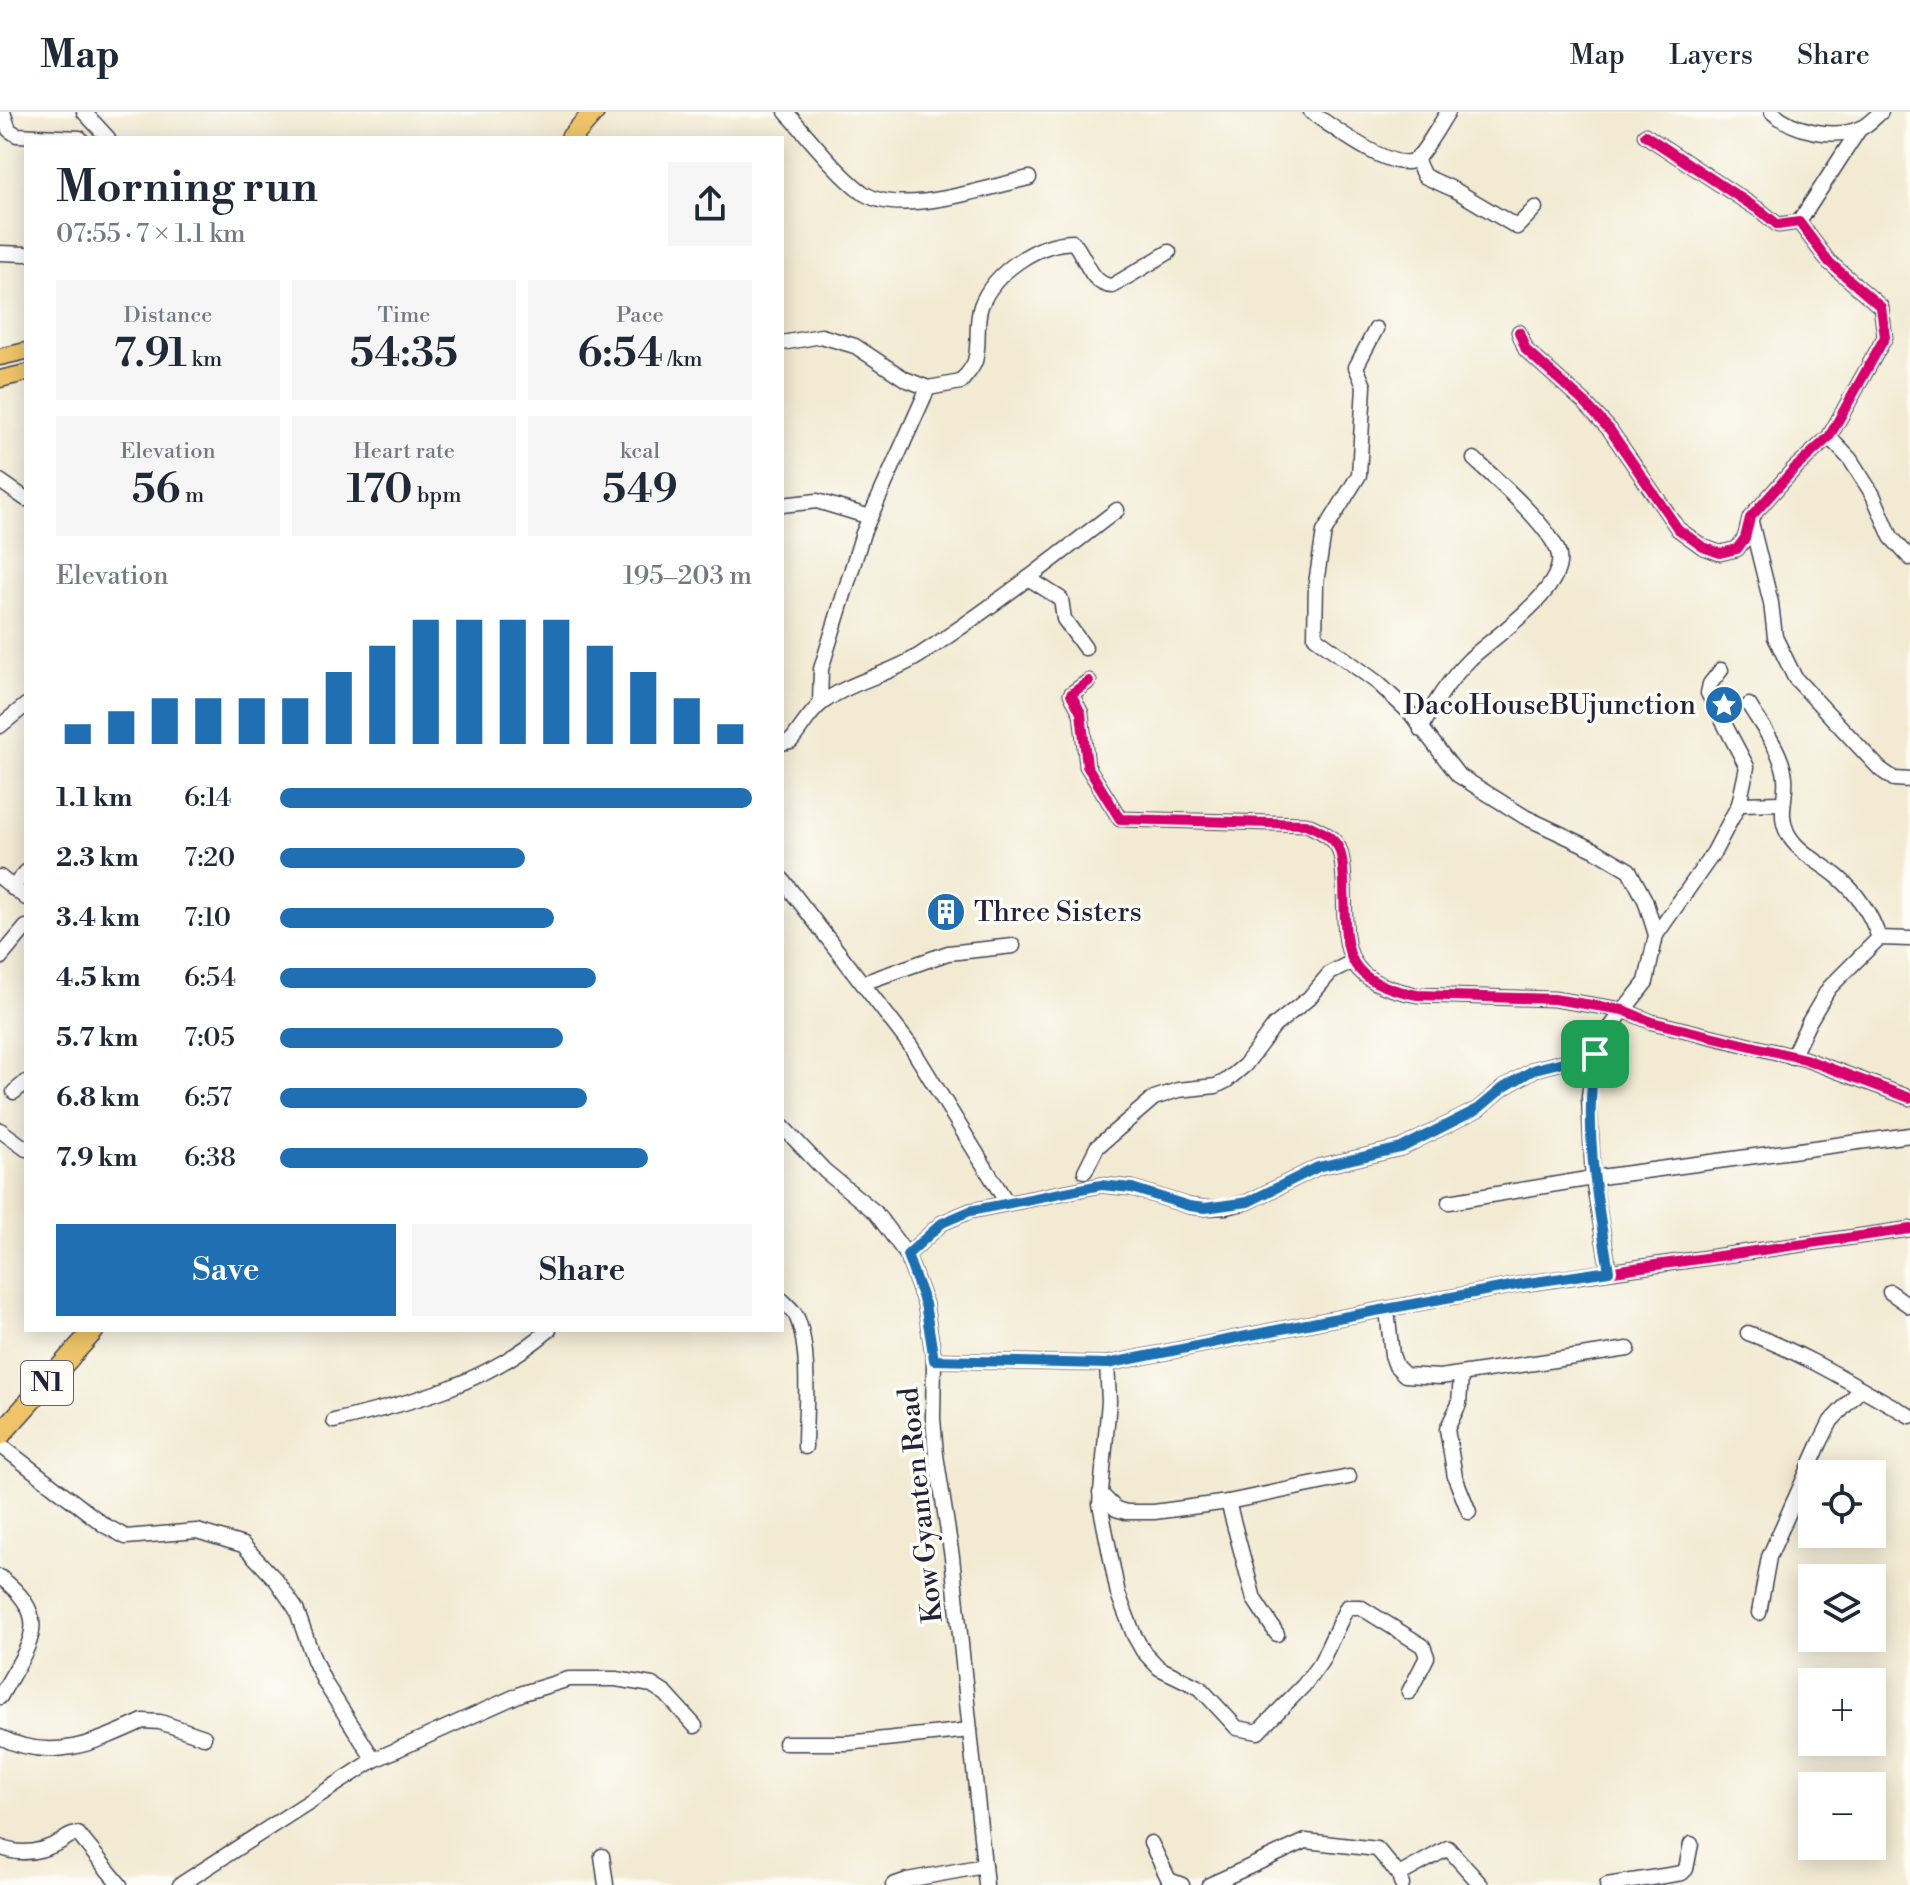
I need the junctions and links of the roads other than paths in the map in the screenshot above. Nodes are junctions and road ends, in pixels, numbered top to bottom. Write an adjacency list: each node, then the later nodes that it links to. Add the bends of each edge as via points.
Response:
1 (3, 112): 11 (street, via 9,130)
2 (84, 112): 12 (street)
3 (594, 112): 13 (highway)
4 (786, 112): 15 (street, via 863,193 883,202 916,202)
5 (1311, 112): 14 (street, via 1389,161)
6 (1448, 112): 14 (street)
7 (1772, 112): 9 (street, via 1801,129 1829,133)
8 (1881, 112): 9 (street)
9 (1860, 128): 17 (street)
10 (1645, 135): 17 (street, via 1778,225)
11 (38, 136)
12 (106, 136)
13 (573, 136)
14 (1416, 159): 16 (street, via 1424,176 1517,227)
15 (1029, 178)
16 (1535, 208)
17 (1799, 222): 29 (street, via 1829,262 1881,307 1885,323 1885,337)
18 (1169, 252): 28 (street, via 1112,286 1096,280 1073,242 1024,256 1002,275 981,306 975,363 961,382)
19 (0, 253): 20 (street)
20 (24, 254)
21 (1376, 329): 46 (street, via 1356,367 1364,386 1359,475 1324,532 1315,637 1378,683)
22 (1519, 332): 36 (street, via 1526,350 1610,430 1678,529 1720,553 1737,549)
23 (784, 343): 28 (street, via 821,336 855,346)
24 (24, 351): 25 (main road)
25 (0, 357)
26 (24, 373): 27 (main road)
27 (0, 379)
28 (928, 388): 35 (street)
29 (1829, 437): 36 (street); 37 (street, via 1850,459 1891,537)
30 (1474, 459): 46 (street, via 1559,551 1559,573 1541,597 1468,661 1431,708)
31 (0, 481): 32 (street)
32 (24, 498)
33 (784, 505): 35 (street, via 817,501)
34 (1117, 510): 38 (street)
35 (870, 517): 42 (street, via 821,669)
36 (1750, 518): 48 (street, via 1775,637 1795,678 1880,769 1894,779)
37 (1910, 558)
38 (1028, 578): 39 (street, via 1061,599 1064,619); 42 (street, via 917,657)
39 (1085, 648)
40 (1721, 670): 50 (street, via 1708,693 1747,767)
41 (1089, 681): 62 (street, via 1071,694 1081,713 1087,766 1120,819 1306,824 1328,834 1339,847 1343,868 1346,947)
42 (820, 704): 47 (street, via 791,741)
43 (1749, 705): 49 (street, via 1777,750 1785,777)
44 (24, 707): 45 (street)
45 (0, 726)
46 (1421, 730): 57 (street, via 1458,775 1525,817 1629,870)
47 (784, 743)
48 (1910, 780)
49 (1782, 803): 50 (street); 58 (street, via 1787,834 1859,900)
50 (1739, 804): 57 (street, via 1714,852)
51 (24, 874): 54 (street)
52 (0, 877): 54 (street)
53 (784, 882): 63 (street)
54 (12, 888): 55 (street)
55 (24, 897)
56 (24, 929): 61 (street)
57 (1656, 935): 64 (street, via 1646,982)
58 (1879, 938): 59 (street); 66 (street, via 1829,988)
59 (1910, 939)
60 (1013, 946): 63 (street, via 948,953)
61 (0, 958)
62 (1352, 962): 64 (street, via 1368,978 1399,992 1554,999); 74 (street, via 1330,973 1226,1081 1154,1098 1097,1147)
63 (863, 983): 77 (street, via 955,1113)
64 (1623, 1010): 65 (street); 66 (street)
65 (1595, 1054): 75 (street, via 1589,1096); 77 (street, via 1535,1069 1478,1109 1401,1148 1318,1167 1248,1202 1205,1208 1101,1185)
66 (1792, 1057): 69 (street)
67 (24, 1084): 68 (street)
68 (14, 1092)
69 (1910, 1098)
70 (784, 1128): 79 (street, Kow Gyanten Road, via 875,1212)
71 (0, 1130): 73 (street)
72 (1910, 1135): 75 (street)
73 (24, 1148)
74 (1085, 1171)
75 (1593, 1178): 76 (street); 80 (street)
76 (1449, 1202)
77 (1007, 1203): 79 (street, via 942,1223)
78 (1910, 1229): 80 (street)
79 (907, 1255): 89 (street, Kow Gyanten Road, via 925,1304)
80 (1609, 1271): 84 (street)
81 (1890, 1292): 83 (street)
82 (784, 1302): 97 (street, via 800,1328)
83 (1910, 1306)
84 (1387, 1310): 90 (street); 91 (street, via 1392,1355 1405,1375)
85 (92, 1332): 95 (highway, N1)
86 (546, 1332): 94 (street, via 487,1374 409,1404)
87 (1748, 1333): 92 (street, via 1819,1363)
88 (1628, 1349): 91 (street)
89 (934, 1360): 90 (street); 108 (street, Kow Gyanten Road, via 934,1431)
90 (1107, 1364): 99 (street, via 1109,1401)
91 (1461, 1375): 101 (street, via 1459,1404 1447,1429 1455,1477)
92 (1861, 1389): 93 (street); 103 (street, via 1831,1421 1820,1443 1769,1557)
93 (1910, 1416)
94 (334, 1421)
95 (0, 1435)
96 (0, 1445): 112 (street, via 126,1537 197,1531 243,1545 296,1609 325,1683)
97 (805, 1447)
98 (1349, 1477): 100 (street)
99 (1100, 1493): 100 (street, via 1126,1512); 105 (street, via 1118,1594 1143,1651 1159,1668 1200,1688 1237,1728 1258,1732 1304,1685 1347,1607 1360,1607 1423,1646 1427,1657)
100 (1228, 1502): 104 (street, via 1254,1599)
101 (1469, 1512)
102 (0, 1577): 106 (street, via 18,1591 33,1619 30,1639)
103 (1759, 1613)
104 (1277, 1634)
105 (1409, 1692)
106 (0, 1697)
107 (695, 1726): 112 (street, via 652,1685 569,1679 523,1693)
108 (970, 1730): 111 (street, via 847,1743); 117 (street, Kow Gyanten Road)
109 (0, 1737): 110 (street, via 23,1748 50,1751 153,1720)
110 (204, 1737)
111 (785, 1743)
112 (374, 1760): 120 (street)
113 (1151, 1843): 124 (street, via 1169,1880)
114 (1691, 1844): 127 (street, via 1682,1873)
115 (0, 1847): 119 (street, via 31,1853 78,1834)
116 (602, 1856): 121 (street)
117 (984, 1866): 122 (street); 123 (street, Kow Gyanten Road)
118 (1400, 1880): 125 (street, via 1377,1849 1306,1841); 126 (street, via 1448,1848)
119 (120, 1885)
120 (180, 1885)
121 (606, 1885)
122 (893, 1885)
123 (986, 1885)
124 (1182, 1885)
125 (1209, 1885)
126 (1481, 1885)
127 (1607, 1885)

